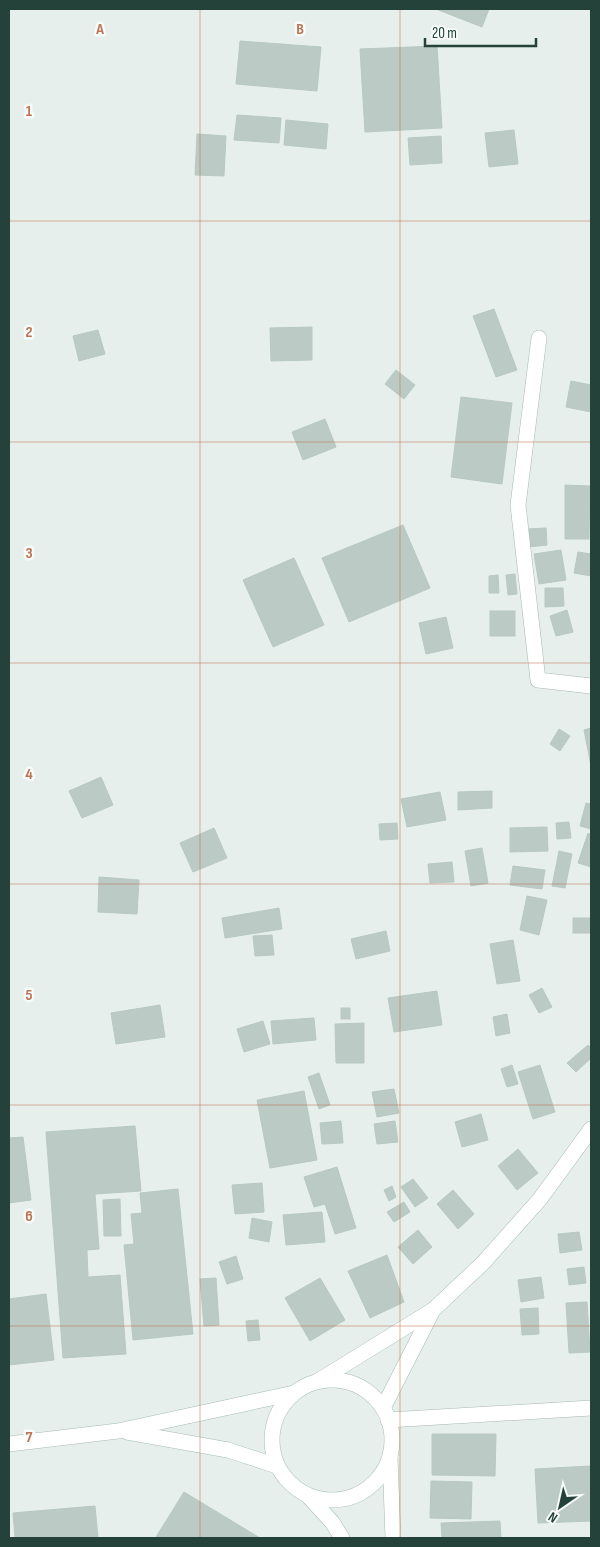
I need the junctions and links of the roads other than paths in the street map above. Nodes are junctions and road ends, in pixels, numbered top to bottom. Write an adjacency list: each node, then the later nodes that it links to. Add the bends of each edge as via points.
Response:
1 (539, 338): 2 (street, via 518,506 538,680)
2 (591, 686)
3 (591, 1129): 4 (street, via 540,1199 483,1263)
4 (433, 1310): 5 (street); 8 (street)
5 (317, 1382): 6 (street); 8 (street, via 341,1381 365,1390)
6 (294, 1392): 9 (street); 12 (street, via 280,1408 273,1426 271,1447)
7 (591, 1408): 8 (street)
8 (386, 1414): 11 (street, via 392,1438)
9 (118, 1431): 10 (street); 12 (street, via 228,1450)
10 (9, 1444)
11 (390, 1456): 13 (street, via 378,1479 359,1495 334,1501); 15 (street)
12 (277, 1466): 13 (street, via 290,1484)
13 (309, 1496): 14 (street)
14 (342, 1538)
15 (393, 1538)

